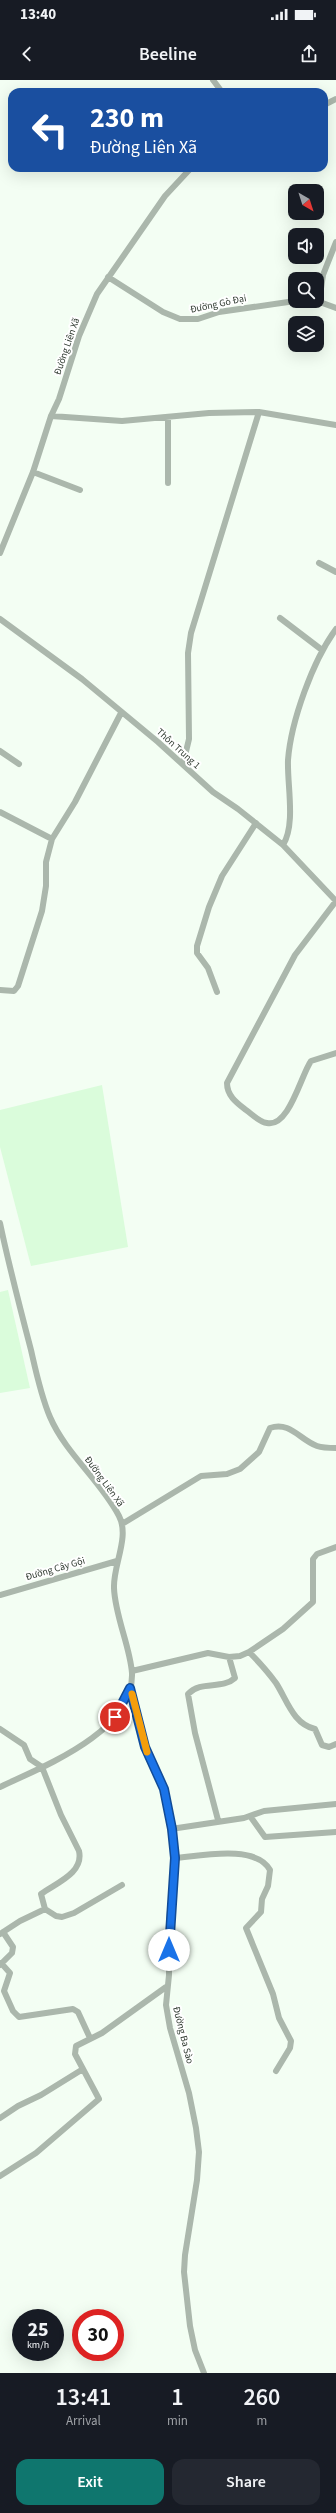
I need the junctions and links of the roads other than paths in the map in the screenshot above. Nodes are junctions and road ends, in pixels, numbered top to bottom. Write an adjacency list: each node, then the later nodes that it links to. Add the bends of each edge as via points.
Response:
1 (187, 172): 4 (street, Đường Liên Xã, via 165,196)
2 (336, 242): 3 (street)
3 (324, 272)
4 (108, 277): 5 (street, Đường Gò Đại, via 163,312 180,319 198,319 219,312); 9 (street, Đường Liên Xã, via 87,316)
5 (288, 302)
6 (324, 304): 7 (street)
7 (336, 308)
8 (259, 412): 10 (street, via 209,413); 11 (street); 25 (street, via 191,633 188,653 189,739)
9 (51, 416): 10 (street, via 107,421); 12 (street, Đường Liên Xã)
10 (168, 418): 13 (street)
11 (336, 425)
12 (32, 472): 14 (street); 15 (street, Đường Liên Xã)
13 (168, 483)
14 (80, 490)
15 (0, 553)
16 (319, 563): 17 (street)
17 (336, 572)
18 (280, 618): 21 (street)
19 (0, 619): 22 (street, Thôn Trung 1, via 82,680)
20 (336, 629): 21 (street)
21 (322, 650): 29 (street, via 308,677 290,750 289,829)
22 (121, 713): 25 (street, Thôn Trung 1); 28 (street, via 76,802)
23 (0, 751): 24 (street)
24 (19, 764)
25 (183, 764): 27 (street, Thôn Trung 1, via 213,792)
26 (0, 812): 28 (street)
27 (256, 823): 29 (street, Thôn Trung 1); 32 (street, via 222,876 197,946 197,952 208,968)
28 (52, 839): 31 (street, via 46,862 42,911 18,986 14,991)
29 (283, 845): 30 (street, Thôn Trung 1)
30 (336, 901): 33 (street, via 289,965 254,1028 227,1083 227,1090 262,1122 274,1124 281,1120 286,1112 312,1061)
31 (0, 990)
32 (217, 992)
33 (336, 1053)
34 (0, 1223): 36 (street, Đường Liên Xã, via 50,1417 63,1441 113,1506)
35 (336, 1448): 36 (street, via 318,1447 288,1428 278,1425 270,1428 259,1452 240,1469 228,1474 201,1476)
36 (122, 1524): 38 (street)
37 (336, 1547): 40 (street, via 317,1554 313,1559 314,1602)
38 (116, 1561): 39 (street, Đường Cây Gội); 42 (street, via 114,1588)
39 (0, 1595)
40 (249, 1652): 41 (street); 45 (street, via 276,1683 304,1727 315,1729 322,1745 329,1747)
41 (229, 1657): 42 (street, via 208,1653); 50 (street, via 235,1678 230,1683 203,1686 193,1689 188,1694 194,1733)
42 (132, 1671): 43 (street)
43 (130, 1688): 46 (street, via 115,1717 104,1729); 51 (street, Đường Ba Sào, via 145,1747 164,1789)
44 (0, 1729): 46 (street, via 24,1745 30,1759)
45 (336, 1744)
46 (42, 1767): 47 (street); 55 (street, via 80,1856 76,1868 41,1894)
47 (0, 1787)
48 (336, 1804): 49 (street, via 264,1811)
49 (250, 1816): 50 (street); 52 (street, via 265,1837)
50 (218, 1820): 51 (street)
51 (172, 1829): 53 (street, Đường Ba Sào)
52 (336, 1832)
53 (175, 1858): 58 (street, Đường Ba Sào, via 169,1920 169,1975); 61 (street, via 247,1855 262,1860 270,1870 261,1912 246,1928 279,2018 291,2041 290,2048)
54 (122, 1885): 55 (street, via 67,1916 56,1916)
55 (46, 1909): 56 (street)
56 (2, 1933): 57 (street, via 13,1947 12,1953)
57 (1, 1964): 59 (street, via 10,1973 4,1997 19,2017 73,2009 78,2012)
58 (166, 1987): 59 (street, via 157,1991 102,2033); 64 (street, Đường Ba Sào, via 170,2028 196,2128 199,2152 184,2272 190,2326 195,2350)
59 (90, 2038): 60 (street, via 74,2050)
60 (83, 2069): 62 (street); 63 (street, via 99,2096 96,2103 36,2153)
61 (276, 2072)
62 (0, 2118)
63 (0, 2176)
64 (204, 2373)

